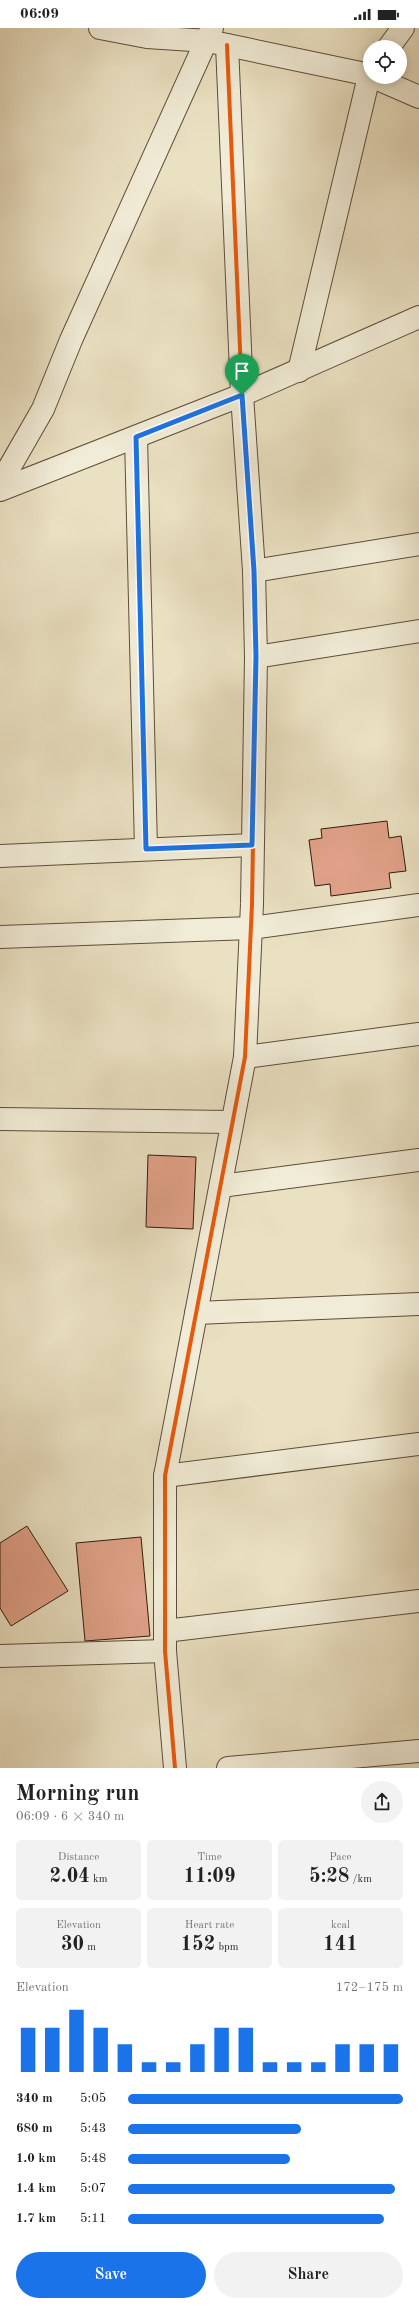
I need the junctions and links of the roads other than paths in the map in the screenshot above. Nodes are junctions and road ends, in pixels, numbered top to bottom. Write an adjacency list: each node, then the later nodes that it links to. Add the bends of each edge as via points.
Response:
1 (100, 28): 3 (street, via 147,37)
2 (403, 28): 4 (street)
3 (216, 38): 5 (street); 11 (street); 13 (street, via 71,340 43,409)
4 (394, 40)
5 (363, 73)
6 (368, 84): 10 (street)
7 (390, 84): 8 (street)
8 (419, 97)
9 (419, 317): 10 (street)
10 (299, 371): 11 (street)
11 (242, 395): 12 (street); 16 (street)
12 (136, 437): 14 (street); 20 (street)
13 (0, 484)
14 (0, 490)
15 (419, 544): 16 (street)
16 (254, 571): 18 (street)
17 (419, 631): 18 (street)
18 (256, 657): 19 (street)
19 (252, 845): 20 (street); 23 (street)
20 (146, 849): 21 (street)
21 (0, 856)
22 (419, 905): 23 (street)
23 (252, 928): 24 (street); 26 (street)
24 (0, 937)
25 (419, 1034): 26 (street)
26 (245, 1057): 28 (street)
27 (0, 1119): 28 (street)
28 (232, 1122): 30 (street)
29 (419, 1160): 30 (street)
30 (221, 1186): 32 (street)
31 (419, 1304): 32 (street)
32 (196, 1313): 34 (street)
33 (419, 1444): 34 (street)
34 (165, 1476): 36 (street)
35 (419, 1601): 36 (street)
36 (165, 1641): 37 (street); 39 (street)
37 (0, 1656)
38 (419, 1751): 40 (street)
39 (175, 1768)
40 (228, 1768)

